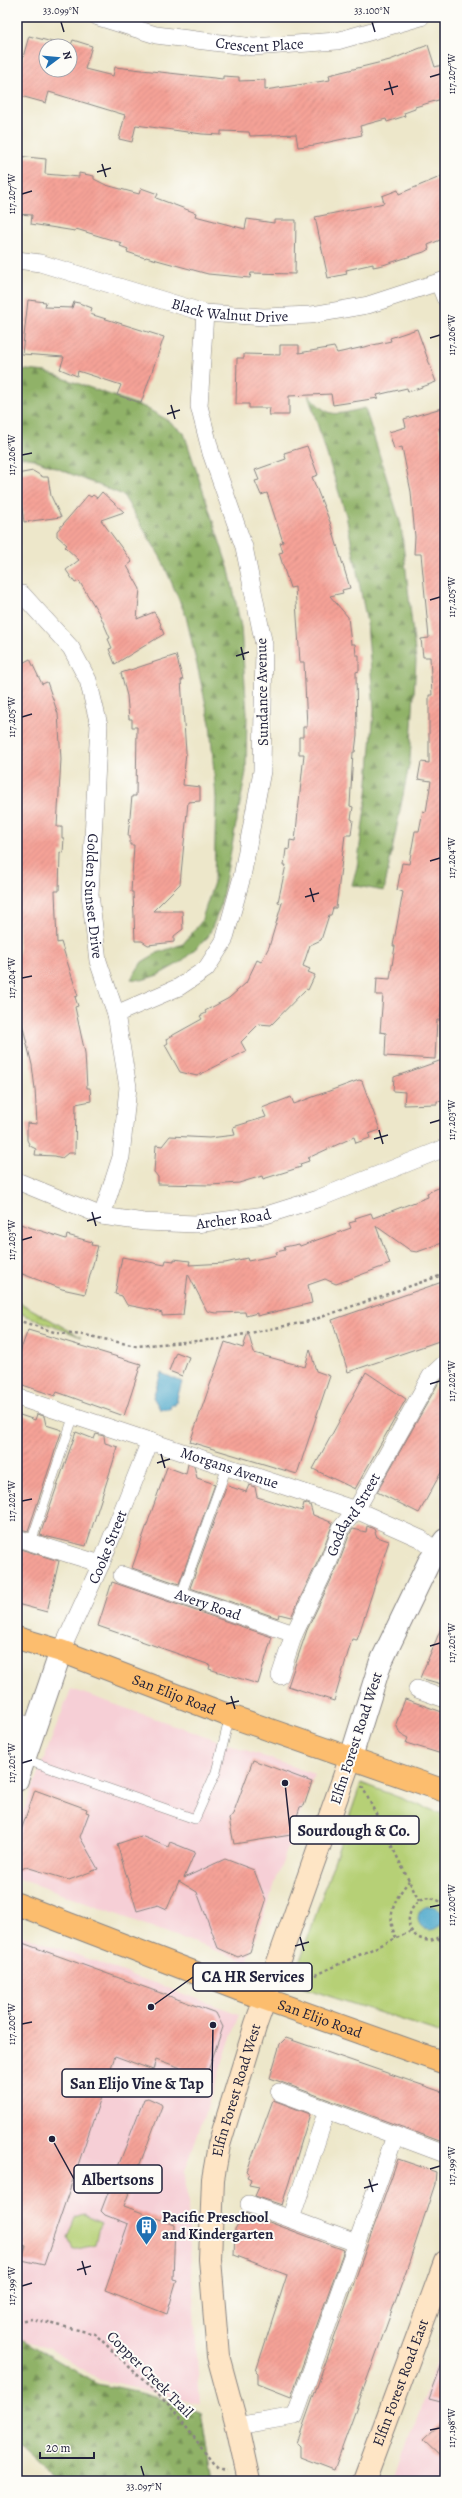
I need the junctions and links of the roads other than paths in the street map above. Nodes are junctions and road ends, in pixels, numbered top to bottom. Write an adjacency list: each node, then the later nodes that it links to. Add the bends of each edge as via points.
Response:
1 (98, 17): 2 (street, Crescent Place, via 156,35 253,47 337,41)
2 (421, 17)
3 (17, 260): 5 (street, Black Walnut Drive, via 40,262)
4 (443, 287): 5 (street, Black Walnut Drive, via 368,305 310,315 264,317)
5 (205, 313): 7 (street, Sundance Avenue, via 199,406 211,453 244,547 264,645 265,713 262,770 242,877 224,941 206,969 184,984)
6 (22, 594): 7 (street, Golden Sunset Drive, via 71,648 88,680 99,725 90,894 98,961)
7 (116, 1014): 10 (street, Golden Sunset Drive, via 128,1087 121,1157)
8 (445, 1148): 10 (street, Archer Road, via 317,1199 266,1215 196,1224 144,1222)
9 (17, 1181): 10 (street, Archer Road)
10 (102, 1216)
11 (445, 1363): 16 (street, Goddard Street, via 430,1376)
12 (17, 1396): 13 (street, Morgans Avenue)
13 (74, 1415): 14 (street, Morgans Avenue); 17 (lane)
14 (150, 1441): 15 (street, Morgans Avenue); 19 (street, Cooke Street)
15 (227, 1467): 16 (street, Morgans Avenue); 21 (lane)
16 (356, 1510): 18 (street, Morgans Avenue); 22 (street, Goddard Street, via 341,1528 329,1561)
17 (24, 1540): 19 (street)
18 (440, 1545): 30 (street, Elfin Forest Road West, via 380,1664)
19 (101, 1564): 24 (street, Cooke Street)
20 (122, 1575): 21 (street, Avery Road)
21 (181, 1595): 22 (street, Avery Road)
22 (294, 1634): 25 (street, Goddard Street)
23 (17, 1638): 24 (main road, San Elijo Road)
24 (61, 1651): 28 (main road, San Elijo Road); 29 (street)
25 (280, 1676)
26 (417, 1689): 27 (street)
27 (445, 1699)
28 (230, 1716): 30 (main road, San Elijo Road); 31 (lane, via 217,1765 195,1819)
29 (26, 1724): 31 (street)
30 (351, 1757): 33 (main road, San Elijo Road); 35 (main road, Elfin Forest Road West)
31 (24, 1760): 32 (street)
32 (17, 1780)
33 (445, 1791)
34 (17, 1904): 35 (main road, San Elijo Road)
35 (264, 1998): 36 (main road, San Elijo Road); 45 (main road, Elfin Forest Road West, via 219,2146 213,2179 210,2259 218,2356)
36 (445, 2064)
37 (279, 2092): 38 (street)
38 (327, 2110): 39 (street); 42 (street)
39 (395, 2136): 40 (street); 43 (street)
40 (445, 2154)
41 (249, 2204): 42 (street)
42 (291, 2219): 43 (street)
43 (356, 2243): 45 (street, via 295,2416)
44 (445, 2262): 47 (main road, Elfin Forest Road East)
45 (237, 2426): 46 (main road, Elfin Forest Road West)
46 (249, 2481)
47 (364, 2481)

